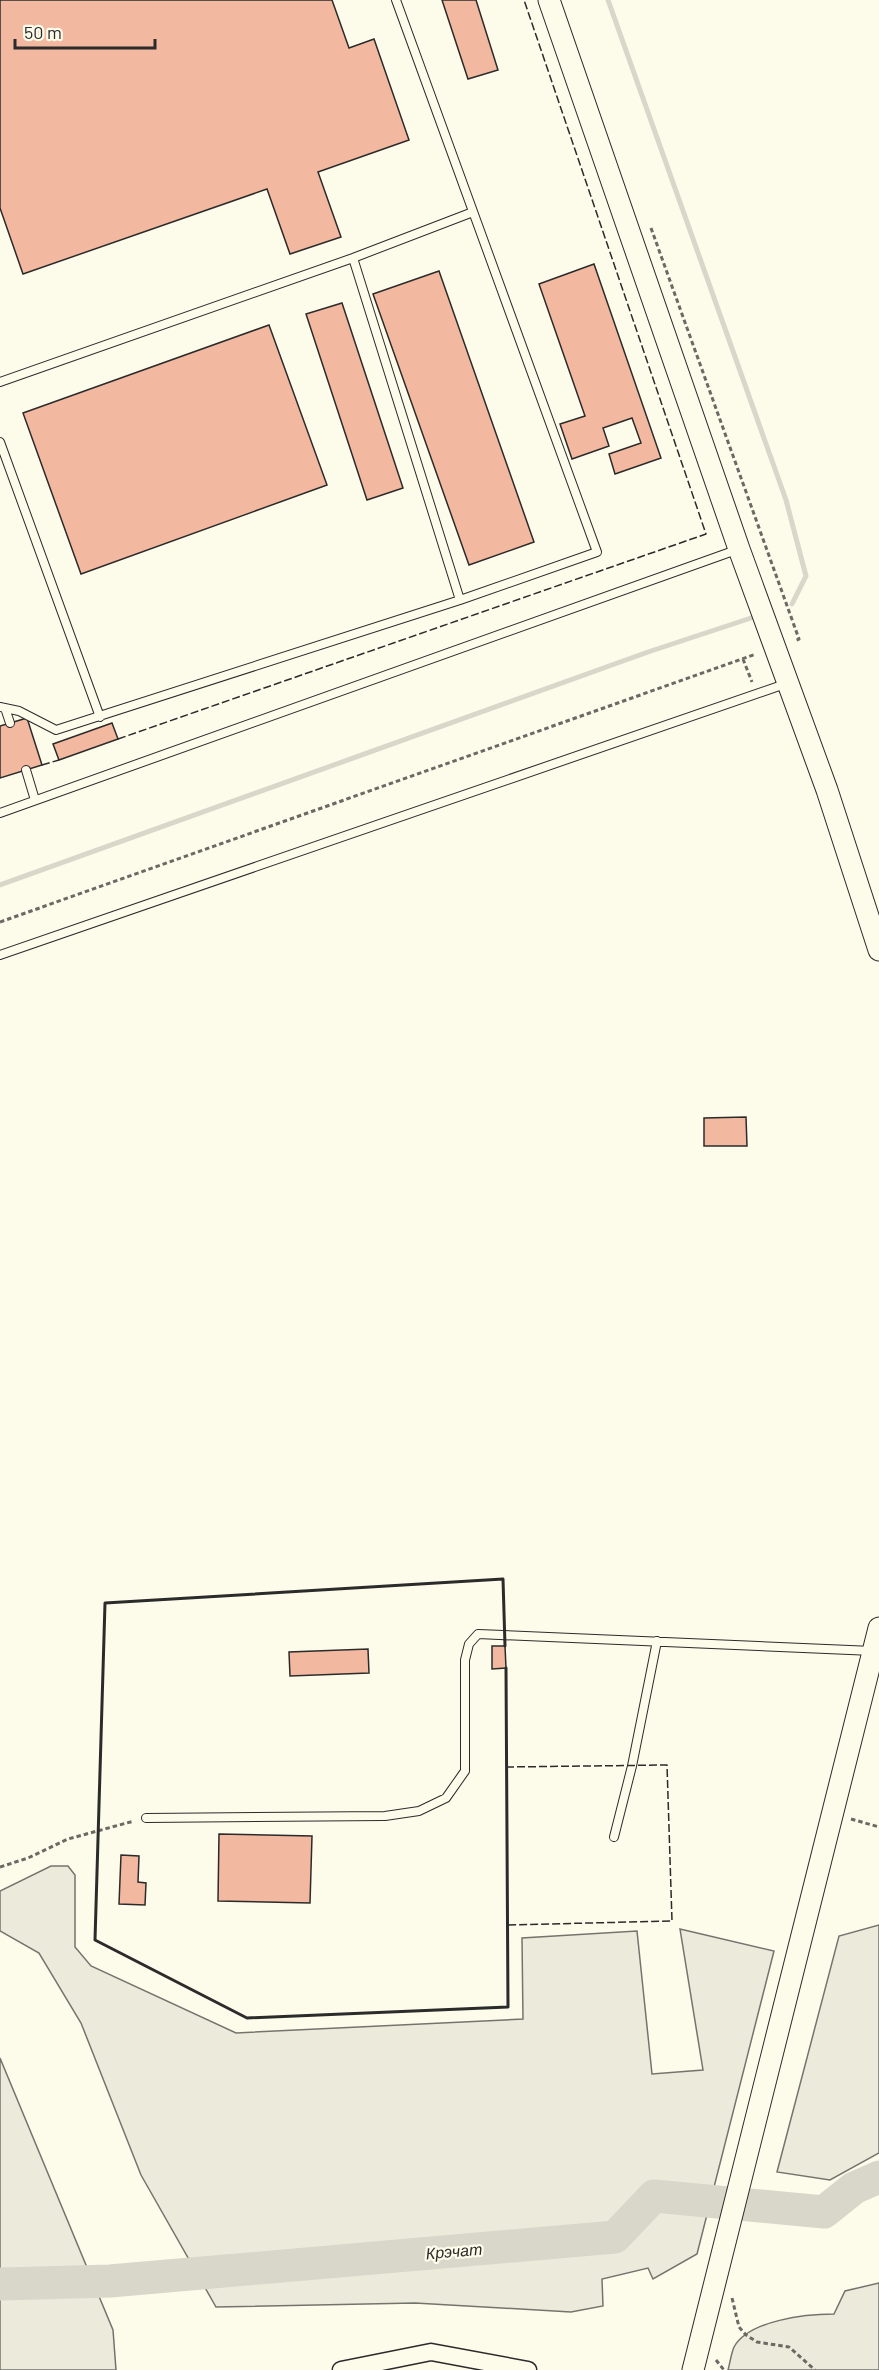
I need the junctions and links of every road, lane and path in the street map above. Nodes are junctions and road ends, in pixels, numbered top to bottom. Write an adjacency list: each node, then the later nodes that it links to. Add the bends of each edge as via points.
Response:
1 (396, 0): 3 (lane)
2 (549, 0): 8 (street)
3 (473, 212): 5 (lane); 10 (lane, via 597,552)
4 (650, 226): 9 (path)
5 (353, 258): 6 (lane); 10 (lane)
6 (0, 382)
7 (0, 442): 14 (lane)
8 (739, 549): 11 (street); 17 (lane)
9 (772, 564)
10 (460, 600): 14 (lane)
11 (788, 683): 12 (lane); 20 (street)
12 (756, 694): 19 (path, via 743,658); 21 (lane)
13 (2, 707): 14 (lane, via 20,711 56,730); 15 (lane)
14 (100, 717)
15 (10, 723)
16 (26, 770): 17 (lane)
17 (35, 801): 18 (lane)
18 (0, 813)
19 (0, 922)
20 (879, 950)
21 (0, 955)
22 (879, 1628): 24 (street)
23 (657, 1641): 24 (lane); 26 (lane, via 478,1634 465,1660 465,1771 446,1798 419,1811 385,1816); 28 (lane)
24 (873, 1651): 25 (street)
25 (832, 1814): 27 (path); 30 (street)
26 (146, 1818): 29 (path, via 68,1839)
27 (879, 1827)
28 (614, 1837)
29 (0, 1867)
30 (718, 2277): 33 (street); 34 (path, via 730,2291 739,2327 746,2336 757,2342 789,2347)
31 (340, 2370): 32 (street, via 431,2352)
32 (528, 2370)
33 (693, 2370)
34 (815, 2370)

